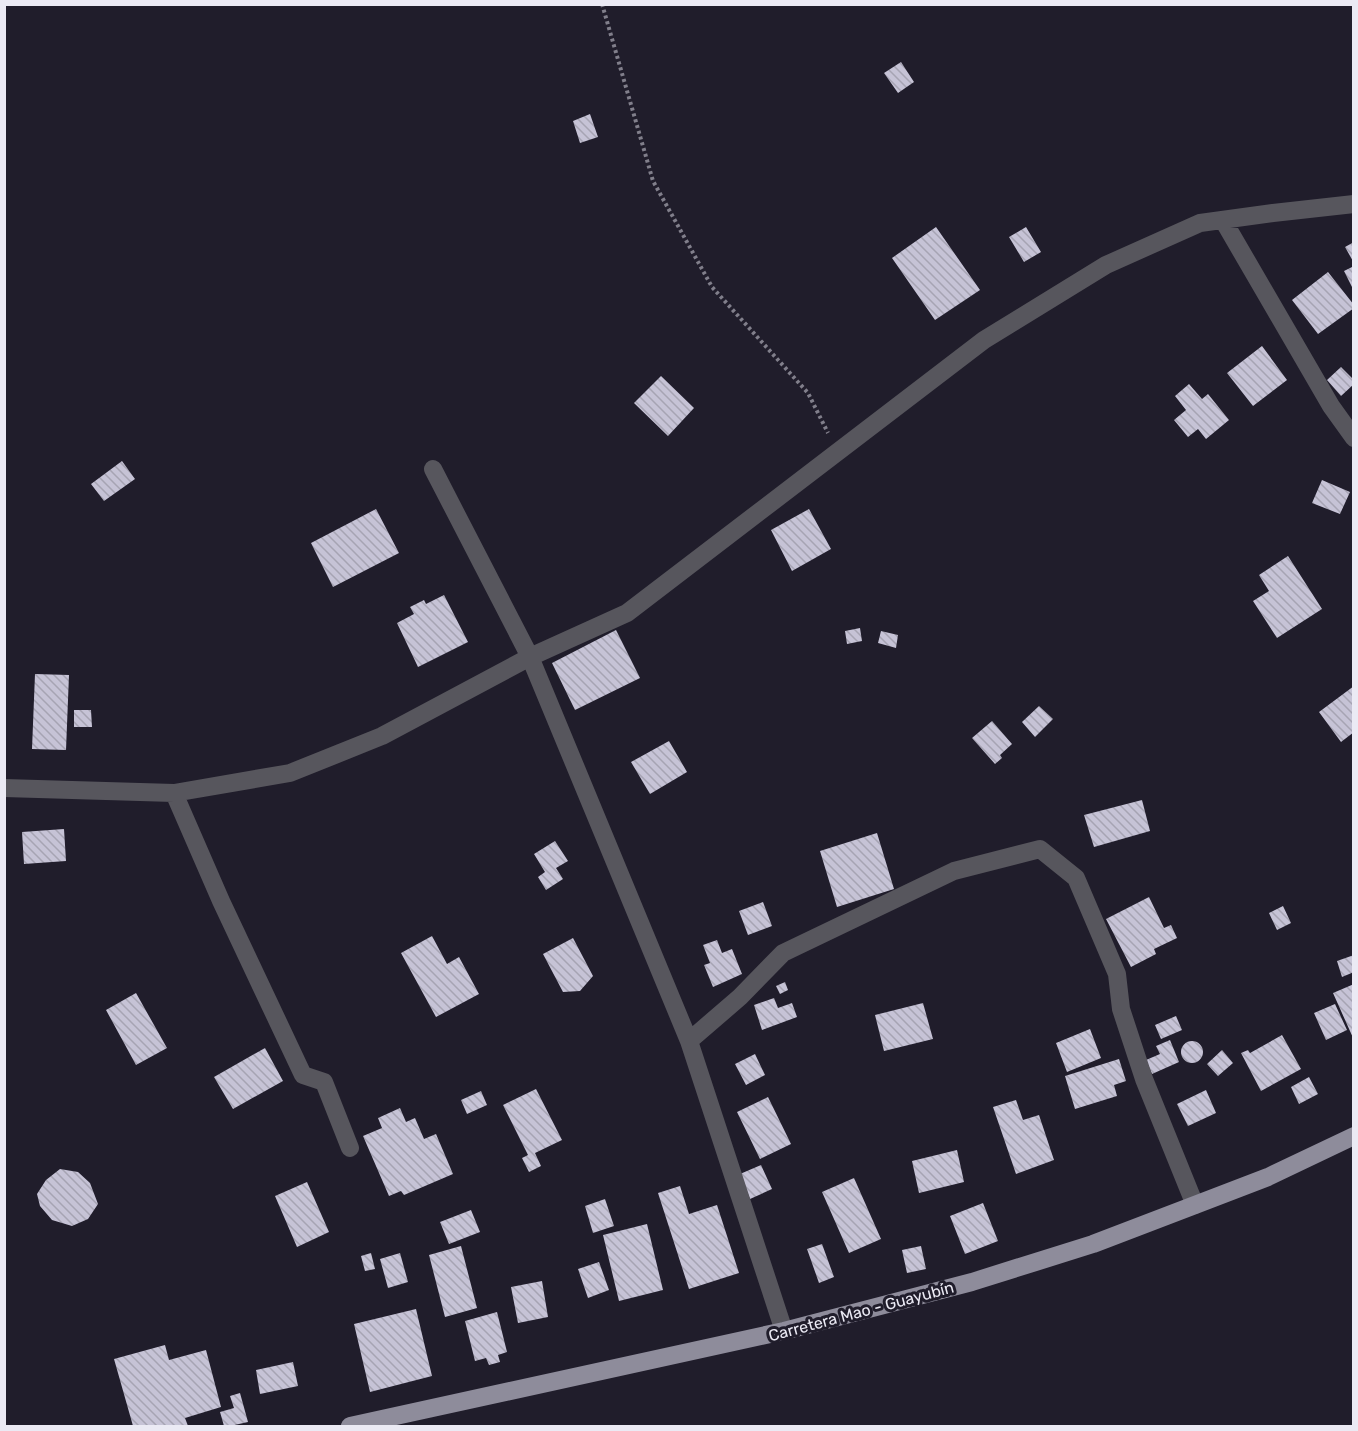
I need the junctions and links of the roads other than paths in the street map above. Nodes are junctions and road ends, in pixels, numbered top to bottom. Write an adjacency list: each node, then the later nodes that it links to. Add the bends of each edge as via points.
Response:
1 (1353, 204): 2 (street)
2 (1222, 220): 3 (street); 5 (street, via 1200,223 1106,265 984,340 627,613)
3 (1353, 438)
4 (433, 469): 5 (street)
5 (530, 657): 7 (street, via 382,736 290,773); 8 (street)
6 (4, 788): 7 (street)
7 (174, 793): 10 (street, via 303,1075 324,1082)
8 (689, 1041): 11 (street, via 783,953 954,871 1040,849 1076,878 1117,974 1121,1009 1144,1079); 12 (street)
9 (1353, 1136): 11 (main road, Carretera Mao - Guayubín)
10 (350, 1148)
11 (1196, 1205): 12 (main road, Carretera Mao - Guayubín, via 1093,1244 972,1282)
12 (784, 1331): 13 (main road, Carretera Mao - Guayubín)
13 (350, 1426)

